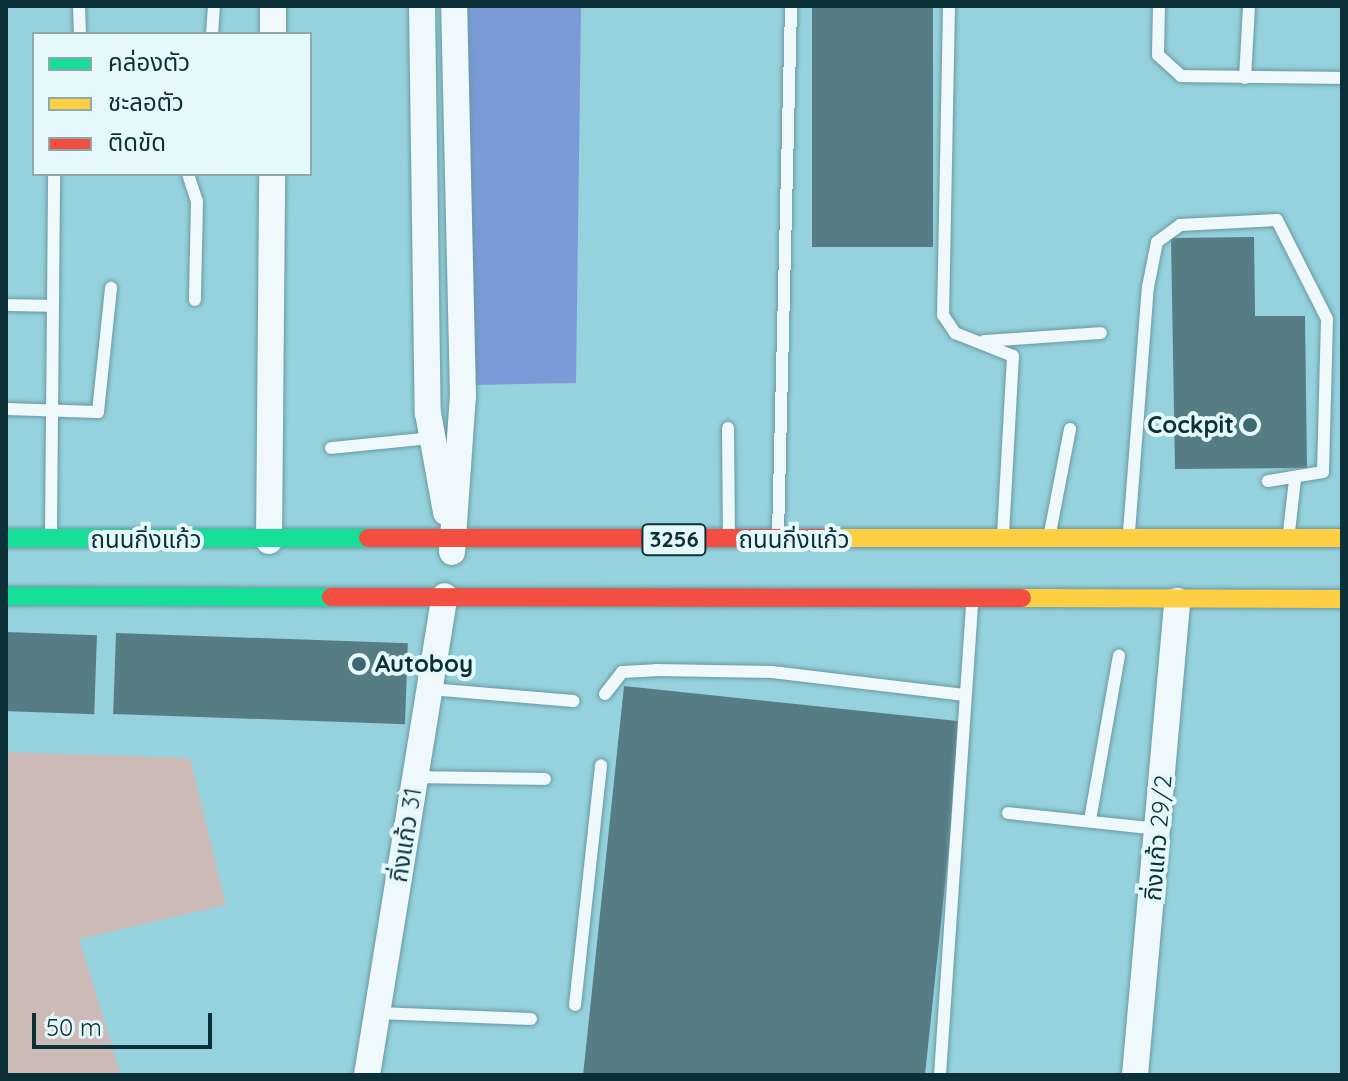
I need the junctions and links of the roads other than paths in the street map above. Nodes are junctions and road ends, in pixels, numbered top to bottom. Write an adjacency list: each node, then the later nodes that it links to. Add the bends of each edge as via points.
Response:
1 (79, 6): 10 (lane)
2 (214, 6): 11 (lane)
3 (273, 6): 12 (street)
4 (422, 6): 28 (street, via 423,326)
5 (454, 6): 42 (street, via 463,396)
6 (791, 6): 38 (lane)
7 (949, 6): 23 (lane, via 943,315 955,333)
8 (1159, 6): 13 (lane, via 1158,55 1166,69)
9 (1249, 6): 13 (lane)
10 (80, 32)
11 (212, 32)
12 (273, 32)
13 (1245, 78): 14 (lane)
14 (1342, 78)
15 (54, 176): 21 (lane)
16 (189, 176): 19 (lane, via 197,201)
17 (272, 176): 41 (street)
18 (111, 288): 25 (lane, via 102,405 93,413)
19 (195, 300)
20 (6, 305): 21 (lane)
21 (53, 306): 25 (lane)
22 (1101, 333): 23 (lane)
23 (981, 342): 39 (lane, via 1006,350 1015,365)
24 (6, 409): 25 (lane)
25 (52, 413): 34 (lane)
26 (728, 428): 37 (lane)
27 (1070, 429): 40 (lane)
28 (432, 438): 29 (lane); 42 (street)
29 (331, 448)
30 (1295, 479): 31 (lane); 35 (lane, via 1323,472 1327,319 1277,220 1180,225 1157,242 1148,287); 36 (lane)
31 (1268, 481)
32 (6, 538): 34 (main road, ถนนกิ่งแก้ว / 3256)
33 (1342, 538): 36 (main road, ถนนกิ่งแก้ว / 3256)
34 (50, 539): 41 (main road, ถนนกิ่งแก้ว / 3256)
35 (1129, 539): 36 (main road, ถนนกิ่งแก้ว / 3256); 40 (main road, ถนนกิ่งแก้ว / 3256)
36 (1288, 539)
37 (729, 540): 38 (main road, ถนนกิ่งแก้ว / 3256); 42 (main road, ถนนกิ่งแก้ว / 3256)
38 (778, 540): 39 (main road, ถนนกิ่งแก้ว / 3256)
39 (1002, 540): 40 (main road, ถนนกิ่งแก้ว / 3256)
40 (1049, 540)
41 (269, 541): 42 (main road, ถนนกิ่งแก้ว / 3256)
42 (452, 549)
43 (6, 596): 44 (main road)
44 (445, 596): 45 (main road); 49 (street, กิ่งแก้ว 31)
45 (972, 599): 47 (main road); 51 (lane)
46 (1342, 599): 47 (main road)
47 (1177, 601): 58 (street, กิ่งแก้ว 29/2)
48 (1119, 656): 57 (lane)
49 (430, 689): 52 (lane); 54 (street, กิ่งแก้ว 31)
50 (605, 694): 51 (lane, via 622,672 656,670 772,672)
51 (965, 695): 63 (lane)
52 (574, 701)
53 (601, 765): 59 (lane)
54 (416, 777): 55 (lane); 60 (street, กิ่งแก้ว 31)
55 (545, 779)
56 (1008, 813): 57 (lane)
57 (1090, 820): 58 (lane)
58 (1160, 829): 64 (street, กิ่งแก้ว 29/2)
59 (575, 1005)
60 (377, 1013): 61 (lane); 62 (street, กิ่งแก้ว 31)
61 (531, 1019)
62 (367, 1075)
63 (940, 1075)
64 (1135, 1075)

